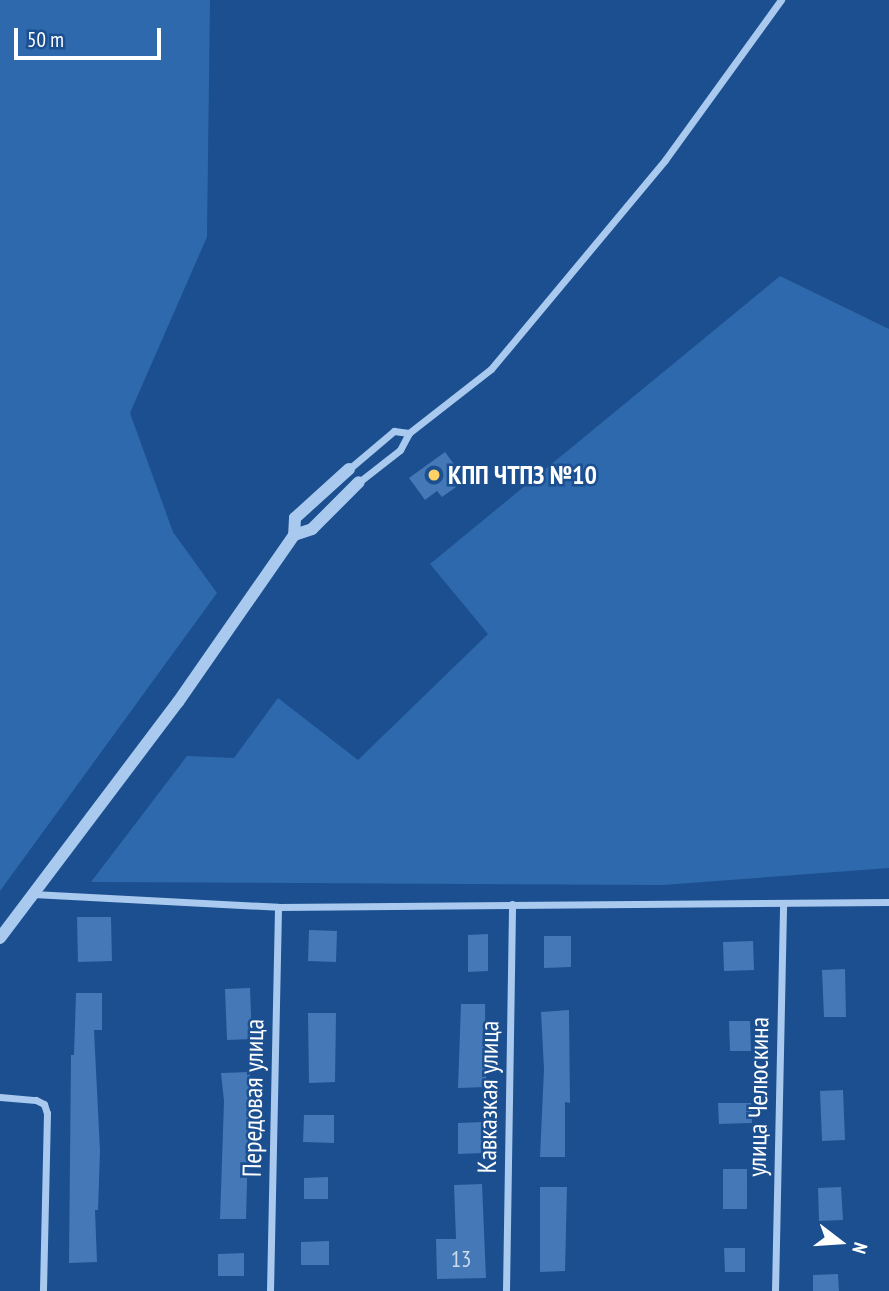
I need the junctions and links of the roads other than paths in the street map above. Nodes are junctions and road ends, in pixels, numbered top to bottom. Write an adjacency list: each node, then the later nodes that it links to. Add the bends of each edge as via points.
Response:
1 (781, 0): 2 (street, via 665,160 491,369)
2 (409, 433): 3 (street, via 394,431); 4 (street, via 400,450)
3 (349, 469): 5 (street, via 295,518)
4 (359, 482): 5 (street, via 312,529)
5 (294, 535): 6 (street, via 178,702)
6 (31, 894): 10 (street); 11 (street)
7 (889, 902): 9 (street)
8 (512, 904): 9 (street); 10 (street); 15 (street, Кавказкая улица)
9 (783, 904): 16 (street, улица Челюскина)
10 (278, 907): 14 (street, Передовая улица)
11 (0, 938)
12 (0, 1097): 13 (street, via 36,1100 44,1104 47,1113)
13 (43, 1291)
14 (270, 1291)
15 (506, 1291)
16 (775, 1291)

